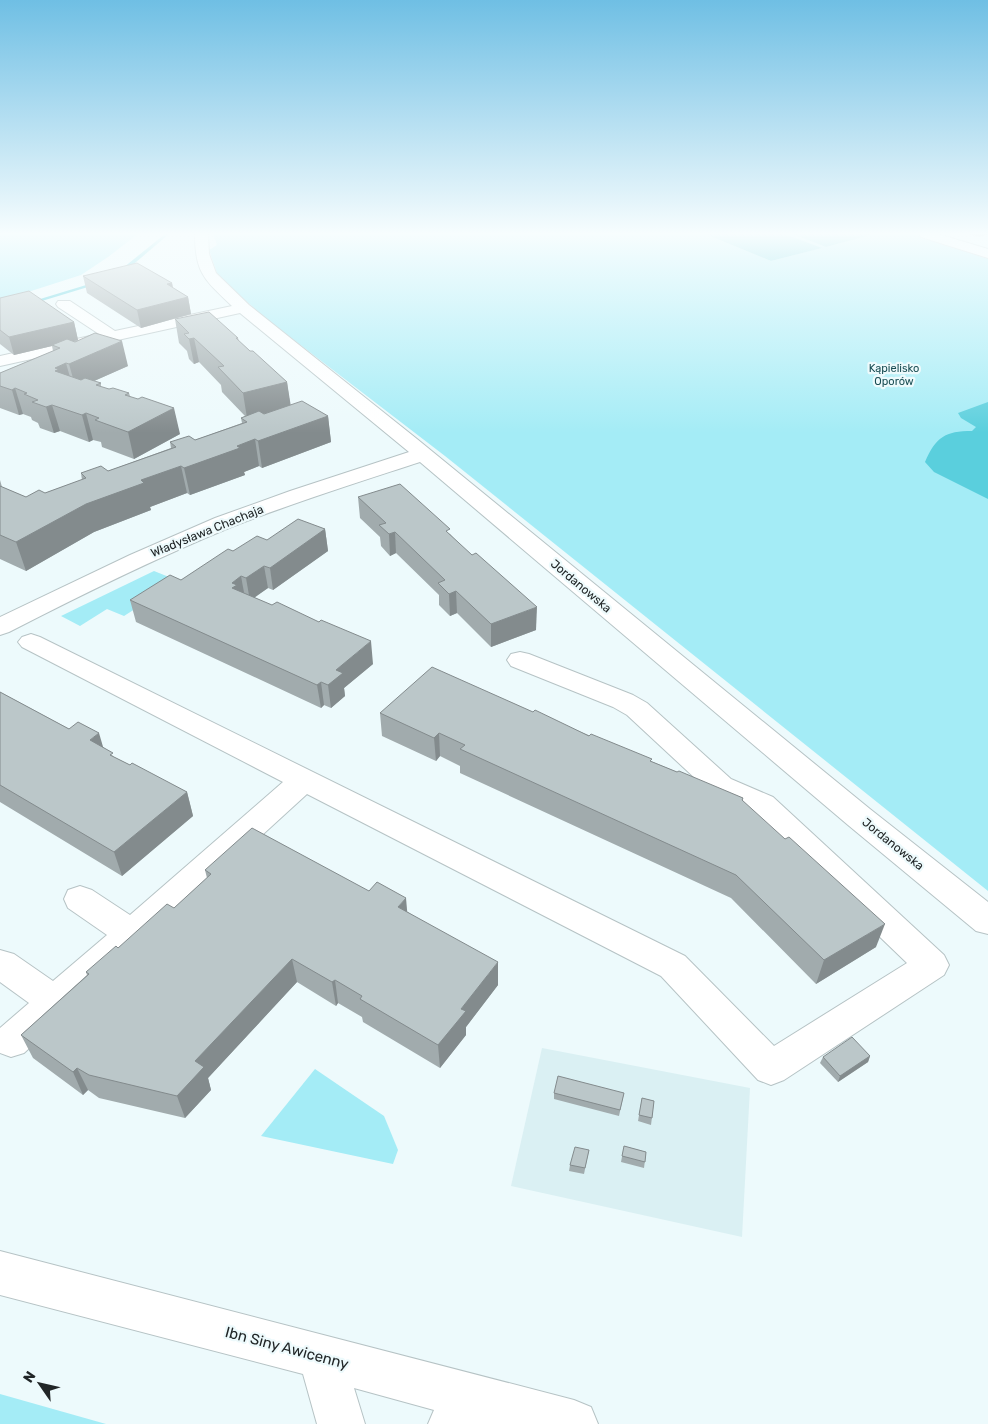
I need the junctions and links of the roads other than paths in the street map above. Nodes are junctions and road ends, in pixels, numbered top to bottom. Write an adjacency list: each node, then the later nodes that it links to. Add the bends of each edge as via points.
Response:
1 (235, 300): 3 (street, Jordanowska)
2 (64, 304): 4 (street)
3 (243, 308): 4 (street); 6 (street, Jordanowska)
4 (112, 336): 5 (street)
5 (0, 361)
6 (423, 454): 7 (street, Władysława Chachaja, via 223,523 127,565); 12 (street, Jordanowska)
7 (0, 627)
8 (31, 642): 10 (street)
9 (520, 660): 10 (street, via 637,709 722,786 762,805 932,965 771,1068 673,966)
10 (304, 780): 13 (street)
11 (80, 899): 13 (street)
12 (988, 921)
13 (131, 933): 15 (street)
14 (2, 964): 15 (street)
15 (55, 1002): 16 (street)
16 (11, 1041)
17 (0, 1273): 18 (street, Ibn Siny Awicenny)
18 (321, 1356): 19 (street, Ibn Siny Awicenny); 20 (street)
19 (466, 1412): 21 (street, Ibn Siny Awicenny)
20 (341, 1424)
21 (574, 1424)

